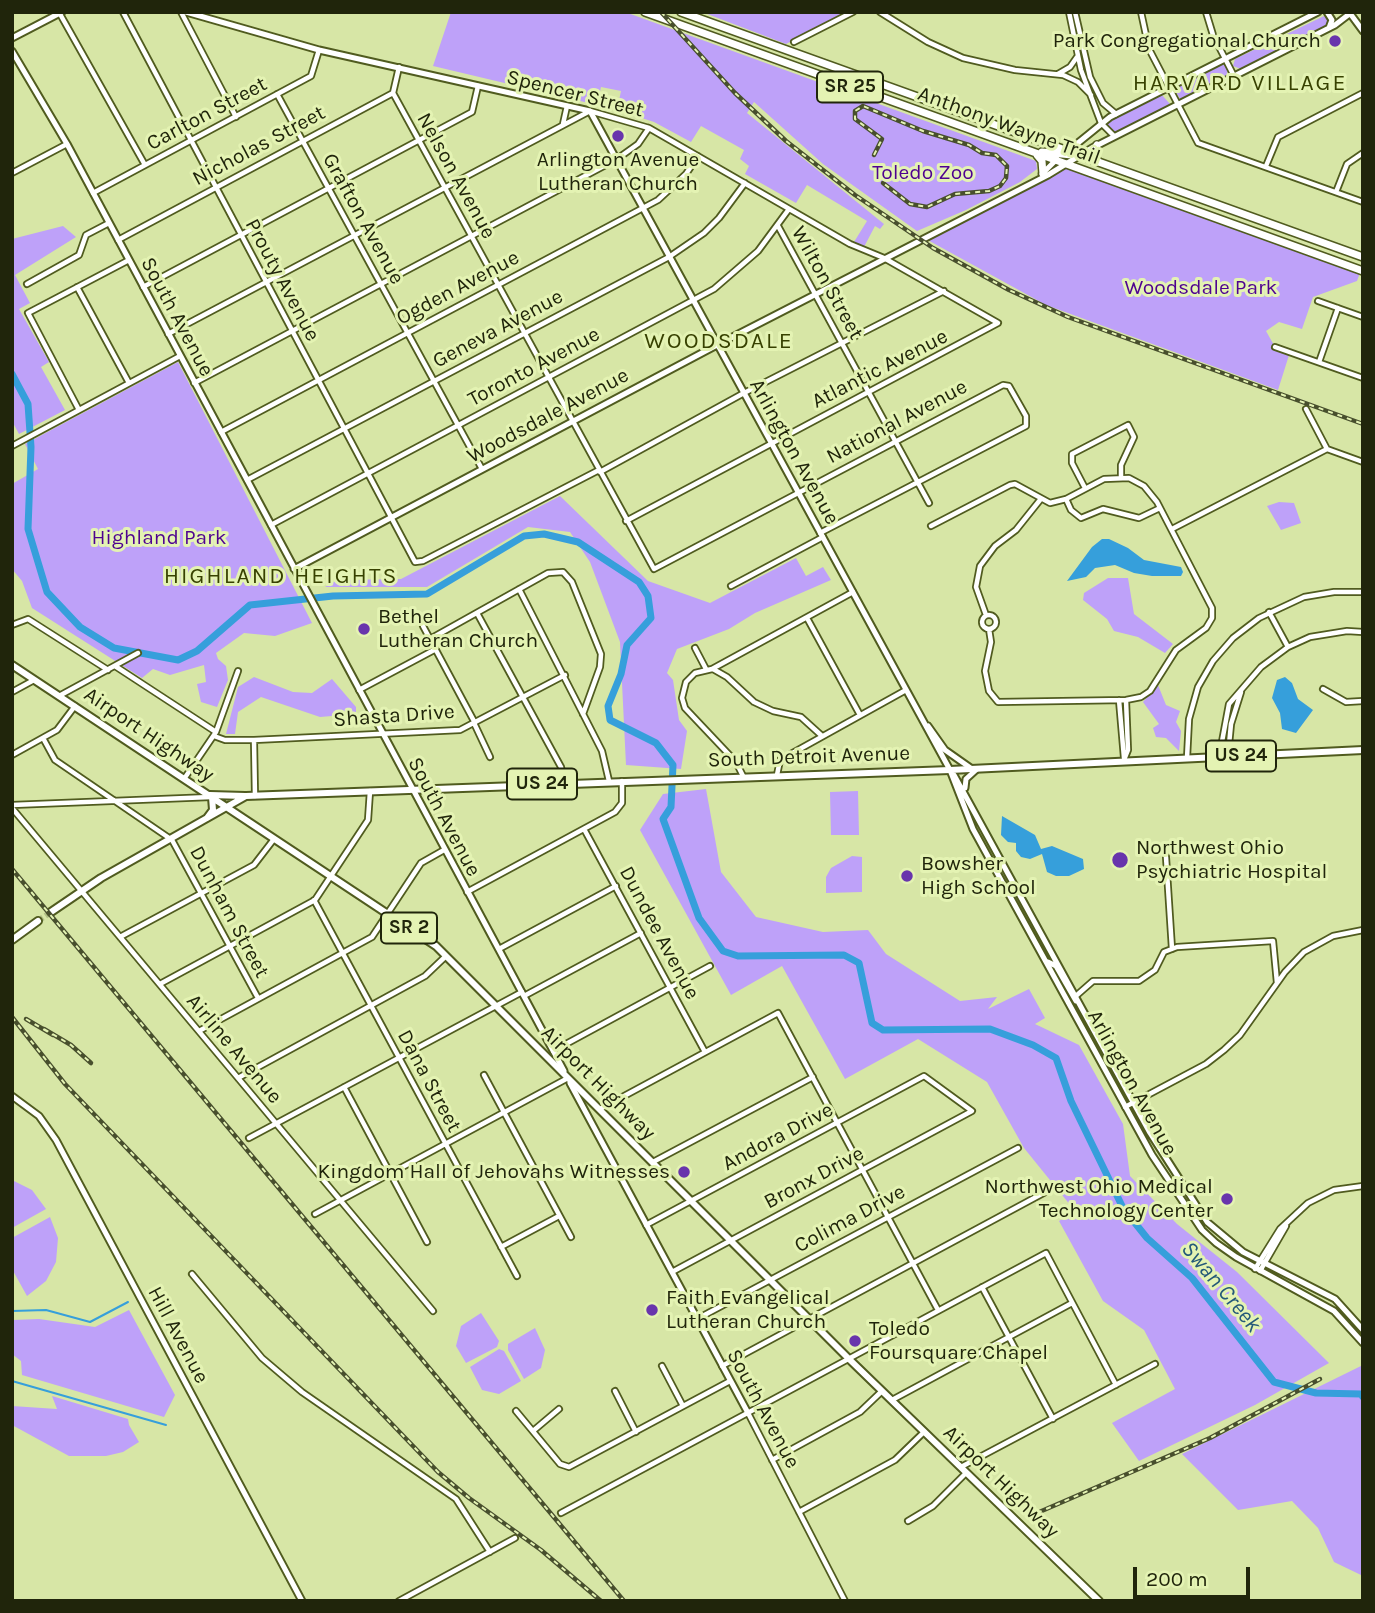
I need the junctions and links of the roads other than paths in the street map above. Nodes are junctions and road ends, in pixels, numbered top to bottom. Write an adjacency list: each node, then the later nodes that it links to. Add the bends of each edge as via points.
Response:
1 (122, 12): 45 (street, Prouty Avenue)
2 (183, 12): 21 (street, Spencer Street); 39 (street)
3 (645, 12): 46 (highway, Anthony Wayne Trail / SR 25)
4 (681, 12): 51 (highway, Anthony Wayne Trail / SR 25)
5 (853, 12): 20 (street)
6 (880, 12): 16 (street)
7 (1069, 12): 24 (street)
8 (1075, 12): 23 (street)
9 (1141, 12): 30 (street, via 1149,49)
10 (1206, 12): 25 (street)
11 (1318, 12): 25 (street, Woodsdale Avenue)
12 (1327, 12): 17 (street, via 1332,20)
13 (1358, 12): 18 (street)
14 (59, 13): 19 (street); 58 (street)
15 (1350, 13): 17 (street, Woodsdale Avenue); 18 (street)
16 (888, 14): 27 (street, via 928,42 963,58)
17 (1329, 28): 28 (street, Woodsdale Avenue)
18 (1362, 28)
19 (12, 38)
20 (794, 42)
21 (319, 50): 26 (street, Spencer Street); 33 (street, Carlton Street, via 314,73)
22 (12, 51): 48 (street, South Avenue)
23 (1083, 55): 24 (street); 34 (street)
24 (1077, 57): 27 (street); 34 (street)
25 (1226, 59): 28 (street); 30 (street, Woodsdale Avenue)
26 (399, 67): 29 (street, Spencer Street); 31 (street)
27 (1058, 74): 34 (street, via 1078,82)
28 (1234, 76): 35 (street, Woodsdale Avenue)
29 (478, 86): 36 (street, Spencer Street); 44 (street, via 472,112)
30 (1169, 88): 35 (street); 38 (street, Woodsdale Avenue)
31 (393, 93): 44 (street, Nelson Avenue); 47 (street, Nicholas Street)
32 (1363, 93): 60 (street, via 1278,137)
33 (276, 94): 39 (street, Carlton Street); 47 (street, Grafton Avenue)
34 (1094, 96): 38 (street); 40 (street)
35 (1178, 105): 43 (street, Woodsdale Avenue); 60 (street, via 1198,142)
36 (567, 106): 37 (street, Spencer Street); 41 (street)
37 (590, 111): 41 (street); 42 (street, Spencer Street); 55 (street, Arlington Avenue)
38 (1116, 114): 40 (street, Woodsdale Avenue)
39 (236, 117): 45 (street, Carlton Street)
40 (1101, 123): 43 (street); 51 (street, Woodsdale Avenue)
41 (563, 125): 66 (street)
42 (649, 128): 53 (street, Spencer Street); 55 (street, via 638,144)
43 (1114, 136): 49 (street, Woodsdale Avenue)
44 (418, 139): 65 (street); 66 (street, Nelson Avenue)
45 (191, 140): 58 (street, Carlton Street); 64 (street, Prouty Avenue)
46 (999, 140): 50 (highway, Anthony Wayne Trail / SR 25); 51 (highway)
47 (303, 141): 64 (street, Nicholas Street); 65 (street, Grafton Avenue)
48 (66, 144): 61 (street); 68 (street, South Avenue)
49 (1097, 145): 54 (street, Woodsdale Avenue); 57 (highway, via 1093,152)
50 (1033, 152): 56 (highway, Anthony Wayne Trail / SR 25); 62 (highway, via 1042,161)
51 (1065, 153): 54 (highway, Anthony Wayne Trail / SR 25); 56 (street, Woodsdale Avenue)
52 (1363, 153): 67 (street, via 1349,161)
53 (698, 156): 63 (street, Spencer Street); 70 (street, Ogden Avenue, via 671,189)
54 (1080, 156): 57 (highway, Anthony Wayne Trail / SR 25); 59 (street, Woodsdale Avenue)
55 (617, 159): 70 (street, Arlington Avenue); 76 (street)
56 (1056, 160): 59 (highway, Anthony Wayne Trail / SR 25); 62 (street, Woodsdale Avenue)
57 (1098, 162): 79 (highway, Anthony Wayne Trail / SR 25)
58 (145, 165): 68 (street, Carlton Street)
59 (1066, 165): 62 (street, Woodsdale Avenue); 82 (highway, Anthony Wayne Trail / SR 25)
60 (1266, 166): 67 (street)
61 (12, 173)
62 (1042, 175): 80 (street, Woodsdale Avenue)
63 (745, 183): 71 (street, Spencer Street); 78 (street, Geneva Avenue, via 719,218)
64 (215, 187): 74 (street, Prouty Avenue); 77 (street, Nicholas Street)
65 (328, 188): 74 (street); 75 (street, Grafton Avenue)
66 (445, 188): 75 (street); 76 (street, Nelson Avenue)
67 (1336, 192): 69 (street)
68 (93, 193): 72 (street, South Avenue)
69 (1363, 202)
70 (643, 208): 78 (street, Arlington Avenue); 86 (street, Ogden Avenue)
71 (789, 209): 73 (street, Toronto Avenue); 80 (street, Spencer Street)
72 (109, 223): 77 (street, South Avenue); 84 (street, via 86,235 79,255)
73 (778, 226): 90 (street, Wilton Street); 91 (street, Toronto Avenue, via 741,268)
74 (240, 234): 83 (street, Prouty Avenue); 88 (street)
75 (354, 236): 83 (street); 85 (street, Grafton Avenue)
76 (471, 237): 85 (street); 86 (street, Nelson Avenue)
77 (118, 240): 81 (street, South Avenue)
78 (669, 257): 91 (street, Arlington Avenue); 98 (street, Geneva Avenue)
79 (1363, 257)
80 (884, 258): 89 (street, Spencer Street); 90 (street, Woodsdale Avenue)
81 (129, 260): 87 (street); 88 (street, South Avenue)
82 (1363, 271)
83 (266, 282): 96 (street, Prouty Avenue); 99 (street)
84 (27, 284)
85 (380, 284): 96 (street); 97 (street, Grafton Avenue)
86 (498, 285): 97 (street, Ogden Avenue); 98 (street, Nelson Avenue)
87 (77, 287): 109 (street); 114 (street, via 28,313)
88 (143, 287): 99 (street, South Avenue)
89 (944, 291): 95 (street, Spencer Street); 100 (street)
90 (815, 294): 100 (street, Wilton Street); 101 (street, Woodsdale Avenue)
91 (694, 301): 101 (street, Arlington Avenue); 105 (street, Toronto Avenue)
92 (1318, 301): 93 (street)
93 (1338, 308): 94 (street); 104 (street)
94 (1363, 317)
95 (998, 323): 111 (street, Atlantic Avenue)
96 (292, 331): 107 (street, Prouty Avenue); 110 (street)
97 (407, 333): 107 (street, Ogden Avenue); 108 (street, Grafton Avenue)
98 (524, 333): 105 (street, Nelson Avenue); 108 (street, Geneva Avenue)
99 (168, 334): 103 (street, South Avenue)
100 (842, 343): 111 (street, Wilton Street); 112 (street)
101 (717, 345): 112 (street, Arlington Avenue); 115 (street, Woodsdale Avenue)
102 (1275, 346): 104 (street)
103 (180, 356): 109 (street); 110 (street, South Avenue)
104 (1319, 362): 106 (street)
105 (548, 377): 115 (street, Nelson Avenue); 116 (street, Toronto Avenue)
106 (1363, 378)
107 (318, 380): 117 (street, Prouty Avenue); 118 (street, Ogden Avenue)
108 (433, 381): 116 (street, Grafton Avenue); 117 (street, Geneva Avenue)
109 (129, 383): 114 (street)
110 (194, 383): 118 (street, South Avenue)
111 (869, 392): 120 (street, Wilton Street); 121 (street, Atlantic Avenue)
112 (744, 393): 121 (street, Arlington Avenue); 127 (street)
113 (1306, 409): 123 (street)
114 (79, 410): 122 (street)
115 (572, 421): 126 (street, Woodsdale Avenue); 127 (street, Nelson Avenue)
116 (457, 425): 126 (street, Grafton Avenue); 128 (street, Toronto Avenue)
117 (344, 428): 128 (street, Prouty Avenue); 130 (street, Geneva Avenue)
118 (220, 433): 130 (street, South Avenue)
119 (12, 437): 122 (street)
120 (895, 441): 131 (street, Wilton Street); 131 (street, National Avenue, via 1007,384 1026,426); 133 (street, National Avenue)
121 (771, 442): 133 (street, Arlington Avenue); 139 (street, Atlantic Avenue)
122 (17, 444)
123 (1327, 449): 124 (street); 142 (street)
124 (1361, 461): 125 (street)
125 (1363, 468)
126 (482, 469): 138 (street, Woodsdale Avenue)
127 (599, 471): 138 (street, Prouty Avenue, via 423,561 415,562); 139 (street, Nelson Avenue)
128 (367, 473): 138 (street, Prouty Avenue); 140 (street, Toronto Avenue)
129 (1121, 477): 132 (street); 132 (street, via 1121,465 1135,437 1128,425 1072,454); 137 (street, via 1144,486)
130 (246, 481): 140 (street, South Avenue)
131 (918, 483): 136 (street, Wilton Street); 143 (street)
132 (1086, 488): 134 (street)
133 (798, 492): 143 (street, Arlington Avenue); 144 (street, National Avenue)
134 (1066, 499): 135 (street); 137 (street, via 1070,510 1081,518 1103,509 1139,519)
135 (1040, 500): 141 (street, via 1010,485); 152 (street, via 980,566 976,587)
136 (929, 503)
137 (1161, 508): 142 (street)
138 (391, 517): 145 (street, Woodsdale Avenue)
139 (626, 521): 144 (street, Nelson Avenue)
140 (270, 525): 145 (street, South Avenue)
141 (931, 526)
142 (1172, 529): 177 (street, via 1211,602 1212,618 1202,632 1176,650 1147,693)
143 (821, 535): 146 (street); 148 (street, Arlington Avenue)
144 (653, 569)
145 (295, 572): 172 (street, South Avenue)
146 (731, 586)
147 (519, 589): 151 (street); 168 (street); 180 (street, via 548,573 563,572 572,582 601,654)
148 (853, 592): 153 (street); 171 (street, Arlington Avenue)
149 (1363, 592): 150 (street, via 1312,595)
150 (1269, 612): 159 (street); 193 (street, via 1233,638 1204,674 1189,719)
151 (477, 613): 158 (street); 175 (street)
152 (986, 615): 156 (street, via 982,623); 156 (street, via 996,620)
153 (807, 618): 165 (street); 181 (street)
154 (12, 625): 166 (street, via 25,619)
155 (423, 625): 158 (street)
156 (989, 629): 176 (street, via 985,668 990,694 1002,703)
157 (1363, 632): 159 (street, via 1324,634)
158 (430, 639): 161 (street)
159 (1288, 646): 191 (street, via 1233,697 1221,747)
160 (695, 648): 165 (street)
161 (436, 649): 172 (street); 183 (street)
162 (138, 653): 164 (street)
163 (12, 665): 169 (main road, Airport Highway / SR 2)
164 (115, 666): 166 (street); 184 (street)
165 (709, 669): 186 (street, via 727,677 754,702 801,717); 198 (street, via 686,682 683,704 736,762)
166 (108, 670): 174 (street)
167 (239, 671): 184 (street)
168 (565, 675): 175 (street, Shasta Drive); 180 (street)
169 (34, 680): 173 (street); 174 (main road, Airport Highway / SR 2)
170 (1323, 689): 178 (street, via 1346,702)
171 (906, 690): 181 (street); 182 (street, Arlington Avenue)
172 (358, 691): 185 (street, South Avenue)
173 (12, 692)
174 (60, 696): 179 (main road, Airport Highway / SR 2)
175 (522, 697): 183 (street, Shasta Drive); 202 (street, via 561,767)
176 (1119, 700): 177 (street); 194 (street)
177 (1126, 700): 194 (street, via 1128,750)
178 (1363, 701)
179 (75, 706): 187 (street, via 58,729); 199 (main road, Airport Highway / SR 2)
180 (583, 714): 201 (street, via 605,759)
181 (860, 715): 186 (street)
182 (923, 722): 195 (street, via 945,750); 196 (street, Arlington Avenue)
183 (475, 723): 185 (street, Shasta Drive, via 457,731); 192 (street)
184 (215, 734): 188 (street, Shasta Drive, via 225,740); 199 (street)
185 (382, 734): 188 (street, Shasta Drive); 203 (street, South Avenue)
186 (822, 736): 197 (street, via 780,760)
187 (43, 738): 190 (street); 209 (street, Dunham Street, via 55,760)
188 (254, 740): 208 (street)
189 (1363, 750): 191 (main road, South Detroit Avenue / US 24)
190 (12, 755)
191 (1228, 756): 193 (main road, South Detroit Avenue / US 24)
192 (490, 757)
193 (1187, 758): 194 (main road, South Detroit Avenue / US 24)
194 (1124, 760): 195 (main road, South Detroit Avenue / US 24)
195 (975, 769): 196 (main road, South Detroit Avenue / US 24); 205 (street, via 965,779)
196 (950, 770): 197 (main road, South Detroit Avenue / US 24); 205 (street, Arlington Avenue); 236 (street, Arlington Avenue, via 973,829)
197 (777, 775): 198 (main road, South Detroit Avenue / US 24)
198 (743, 776): 200 (main road, South Detroit Avenue / US 24)
199 (184, 779): 206 (main road, Airport Highway / SR 2)
200 (622, 780): 201 (main road, South Detroit Avenue / US 24); 213 (street, via 620,807)
201 (609, 781): 202 (main road, South Detroit Avenue / US 24)
202 (564, 783): 203 (main road, South Detroit Avenue / US 24)
203 (411, 790): 204 (main road, South Detroit Avenue / US 24); 216 (street, South Avenue)
204 (370, 791): 208 (main road, South Detroit Avenue / US 24); 218 (street, via 369,818)
205 (966, 795): 242 (street, Arlington Avenue)
206 (210, 796): 207 (main road); 209 (street); 211 (main road, Airport Highway / SR 2); 212 (main road, via 213,810)
207 (246, 796): 208 (main road, US 24); 211 (main road)
208 (256, 796)
209 (116, 801): 210 (street); 215 (street, Dunham Street)
210 (12, 806): 220 (street, Airline Avenue)
211 (227, 807): 212 (main road); 214 (main road, Airport Highway / SR 2)
212 (201, 824): 215 (main road)
213 (584, 829): 219 (street, Dundee Avenue); 221 (street)
214 (274, 839): 218 (main road, Airport Highway / SR 2); 222 (street, via 261,860)
215 (172, 840): 220 (main road); 222 (street, Dunham Street)
216 (444, 850): 221 (street, South Avenue); 225 (street, via 421,863)
217 (1166, 857): 233 (street)
218 (331, 876): 223 (street); 225 (main road, Airport Highway / SR 2)
219 (616, 886): 228 (street, Dundee Avenue); 232 (street)
220 (81, 890): 224 (main road); 229 (street, Airline Avenue)
221 (467, 892): 232 (street, South Avenue)
222 (201, 894): 229 (street); 231 (street, Dunham Street)
223 (314, 900): 231 (street); 234 (street, Dana Street)
224 (51, 912)
225 (387, 913): 234 (street, via 372,937); 235 (main road, Airport Highway / SR 2)
226 (38, 921): 230 (main road)
227 (1363, 930): 238 (street, via 1343,932 1314,945 1294,960)
228 (641, 933): 240 (street, Dundee Avenue); 241 (street)
229 (120, 937): 239 (street, Airline Avenue)
230 (12, 940)
231 (229, 946): 239 (street); 243 (street, Dunham Street)
232 (498, 949): 241 (street, South Avenue)
233 (1172, 949): 238 (street, via 1273,942); 242 (street, via 1139,981 1093,981)
234 (342, 953): 243 (street); 244 (street, Dana Street)
235 (446, 956): 244 (street, via 425,976); 245 (main road, Airport Highway / SR 2)
236 (1048, 962): 249 (street, via 1056,966); 259 (street, Arlington Avenue)
237 (710, 966): 240 (street)
238 (1277, 983): 258 (street, via 1224,1050)
239 (160, 984): 246 (street, Airline Avenue)
240 (671, 988): 247 (street); 248 (street, Dundee Avenue)
241 (523, 994): 245 (street); 247 (street, South Avenue)
242 (1077, 995): 249 (street, Arlington Avenue)
243 (258, 998): 246 (street)
244 (371, 1005): 250 (street, Dana Street); 253 (street)
245 (496, 1006): 250 (street); 255 (main road, Airport Highway / SR 2)
246 (199, 1031): 253 (street, Airline Avenue)
247 (553, 1051): 255 (street, South Avenue)
248 (705, 1052): 254 (street, via 778,1013); 260 (street)
249 (1108, 1054): 258 (street, Arlington Avenue)
250 (399, 1058): 256 (street); 265 (street, Dana Street)
251 (484, 1075): 261 (street)
252 (924, 1076): 262 (street, Andora Drive); 268 (street, Bronx Drive, via 972,1111)
253 (237, 1077): 263 (street, Airline Avenue)
254 (813, 1077): 262 (street); 267 (street)
255 (568, 1078): 260 (main road, Airport Highway / SR 2); 261 (street); 277 (street, South Avenue)
256 (344, 1087): 263 (street); 269 (street)
257 (12, 1096): 324 (street, Hill Avenue, via 38,1116 57,1140)
258 (1134, 1102): 259 (street); 282 (street, Arlington Avenue, via 1163,1156 1208,1222 1233,1245)
259 (1125, 1107): 284 (street, Arlington Avenue, via 1202,1230)
260 (600, 1109): 267 (main road, Airport Highway / SR 2)
261 (504, 1112): 265 (street); 275 (street)
262 (837, 1123): 268 (street); 273 (street, Andora Drive)
263 (276, 1124): 264 (street); 272 (street, Airline Avenue)
264 (249, 1138)
265 (445, 1144): 269 (street); 281 (street, Dana Street)
266 (1018, 1148): 276 (street, Colima Drive)
267 (653, 1162): 273 (main road, Airport Highway / SR 2)
268 (862, 1170): 276 (street); 279 (street, Bronx Drive)
269 (390, 1174): 272 (street); 280 (street)
270 (1363, 1186): 282 (street, via 1320,1195 1302,1208)
271 (1051, 1189): 283 (street)
272 (340, 1200): 274 (street); 292 (street, Airline Avenue)
273 (691, 1200): 277 (street, Andora Drive); 279 (main road, Airport Highway / SR 2)
274 (315, 1214)
275 (559, 1216): 278 (street); 281 (street)
276 (888, 1217): 283 (street); 288 (street, Colima Drive)
277 (646, 1225): 285 (street, South Avenue)
278 (571, 1237)
279 (731, 1240): 285 (street, Bronx Drive); 288 (main road, Airport Highway / SR 2)
280 (427, 1242)
281 (501, 1247): 287 (street, Dana Street)
282 (1262, 1262): 284 (street); 296 (street, Arlington Avenue, via 1335,1299)
283 (913, 1264): 291 (street); 294 (street)
284 (1258, 1270): 295 (street, Arlington Avenue, via 1320,1301)
285 (672, 1272): 293 (street, South Avenue)
286 (192, 1274): 323 (street, via 255,1350 292,1384 456,1499)
287 (517, 1276)
288 (770, 1279): 293 (street, Colima Drive); 294 (main road, Airport Highway / SR 2)
289 (982, 1287): 290 (street, via 1046,1253); 291 (street); 298 (street)
290 (1072, 1303): 298 (street); 305 (street)
291 (938, 1310): 300 (street)
292 (433, 1311)
293 (697, 1319): 303 (street, South Avenue)
294 (810, 1319): 300 (main road, Airport Highway / SR 2); 303 (street)
295 (1345, 1320): 297 (street); 299 (street, Arlington Avenue)
296 (1363, 1330)
297 (1363, 1335)
298 (1009, 1337): 308 (street); 313 (street)
299 (1363, 1342)
300 (849, 1359): 307 (main road, Airport Highway / SR 2); 312 (street)
301 (1156, 1364): 305 (street)
302 (662, 1366): 309 (street)
303 (722, 1366): 304 (street, South Avenue)
304 (730, 1381): 309 (street); 312 (street, South Avenue)
305 (1116, 1385): 313 (street)
306 (615, 1391): 316 (street)
307 (882, 1391): 308 (main road, Airport Highway / SR 2); 317 (street, via 860,1412)
308 (892, 1400): 315 (main road, Airport Highway / SR 2)
309 (683, 1406): 316 (street)
310 (559, 1409): 314 (street)
311 (516, 1410): 314 (street)
312 (747, 1413): 317 (street, South Avenue); 320 (street)
313 (1053, 1419): 318 (street)
314 (533, 1431): 316 (street, via 566,1467)
315 (925, 1431): 318 (main road, Airport Highway / SR 2); 319 (street, via 894,1460)
316 (636, 1432)
317 (772, 1460): 319 (street, South Avenue)
318 (964, 1470): 321 (street, via 933,1506); 327 (main road, Airport Highway / SR 2)
319 (799, 1512): 326 (street, South Avenue)
320 (561, 1513)
321 (908, 1521)
322 (515, 1538): 323 (street)
323 (489, 1552): 325 (street)
324 (302, 1601)
325 (399, 1601)
326 (845, 1601)
327 (1099, 1601)

